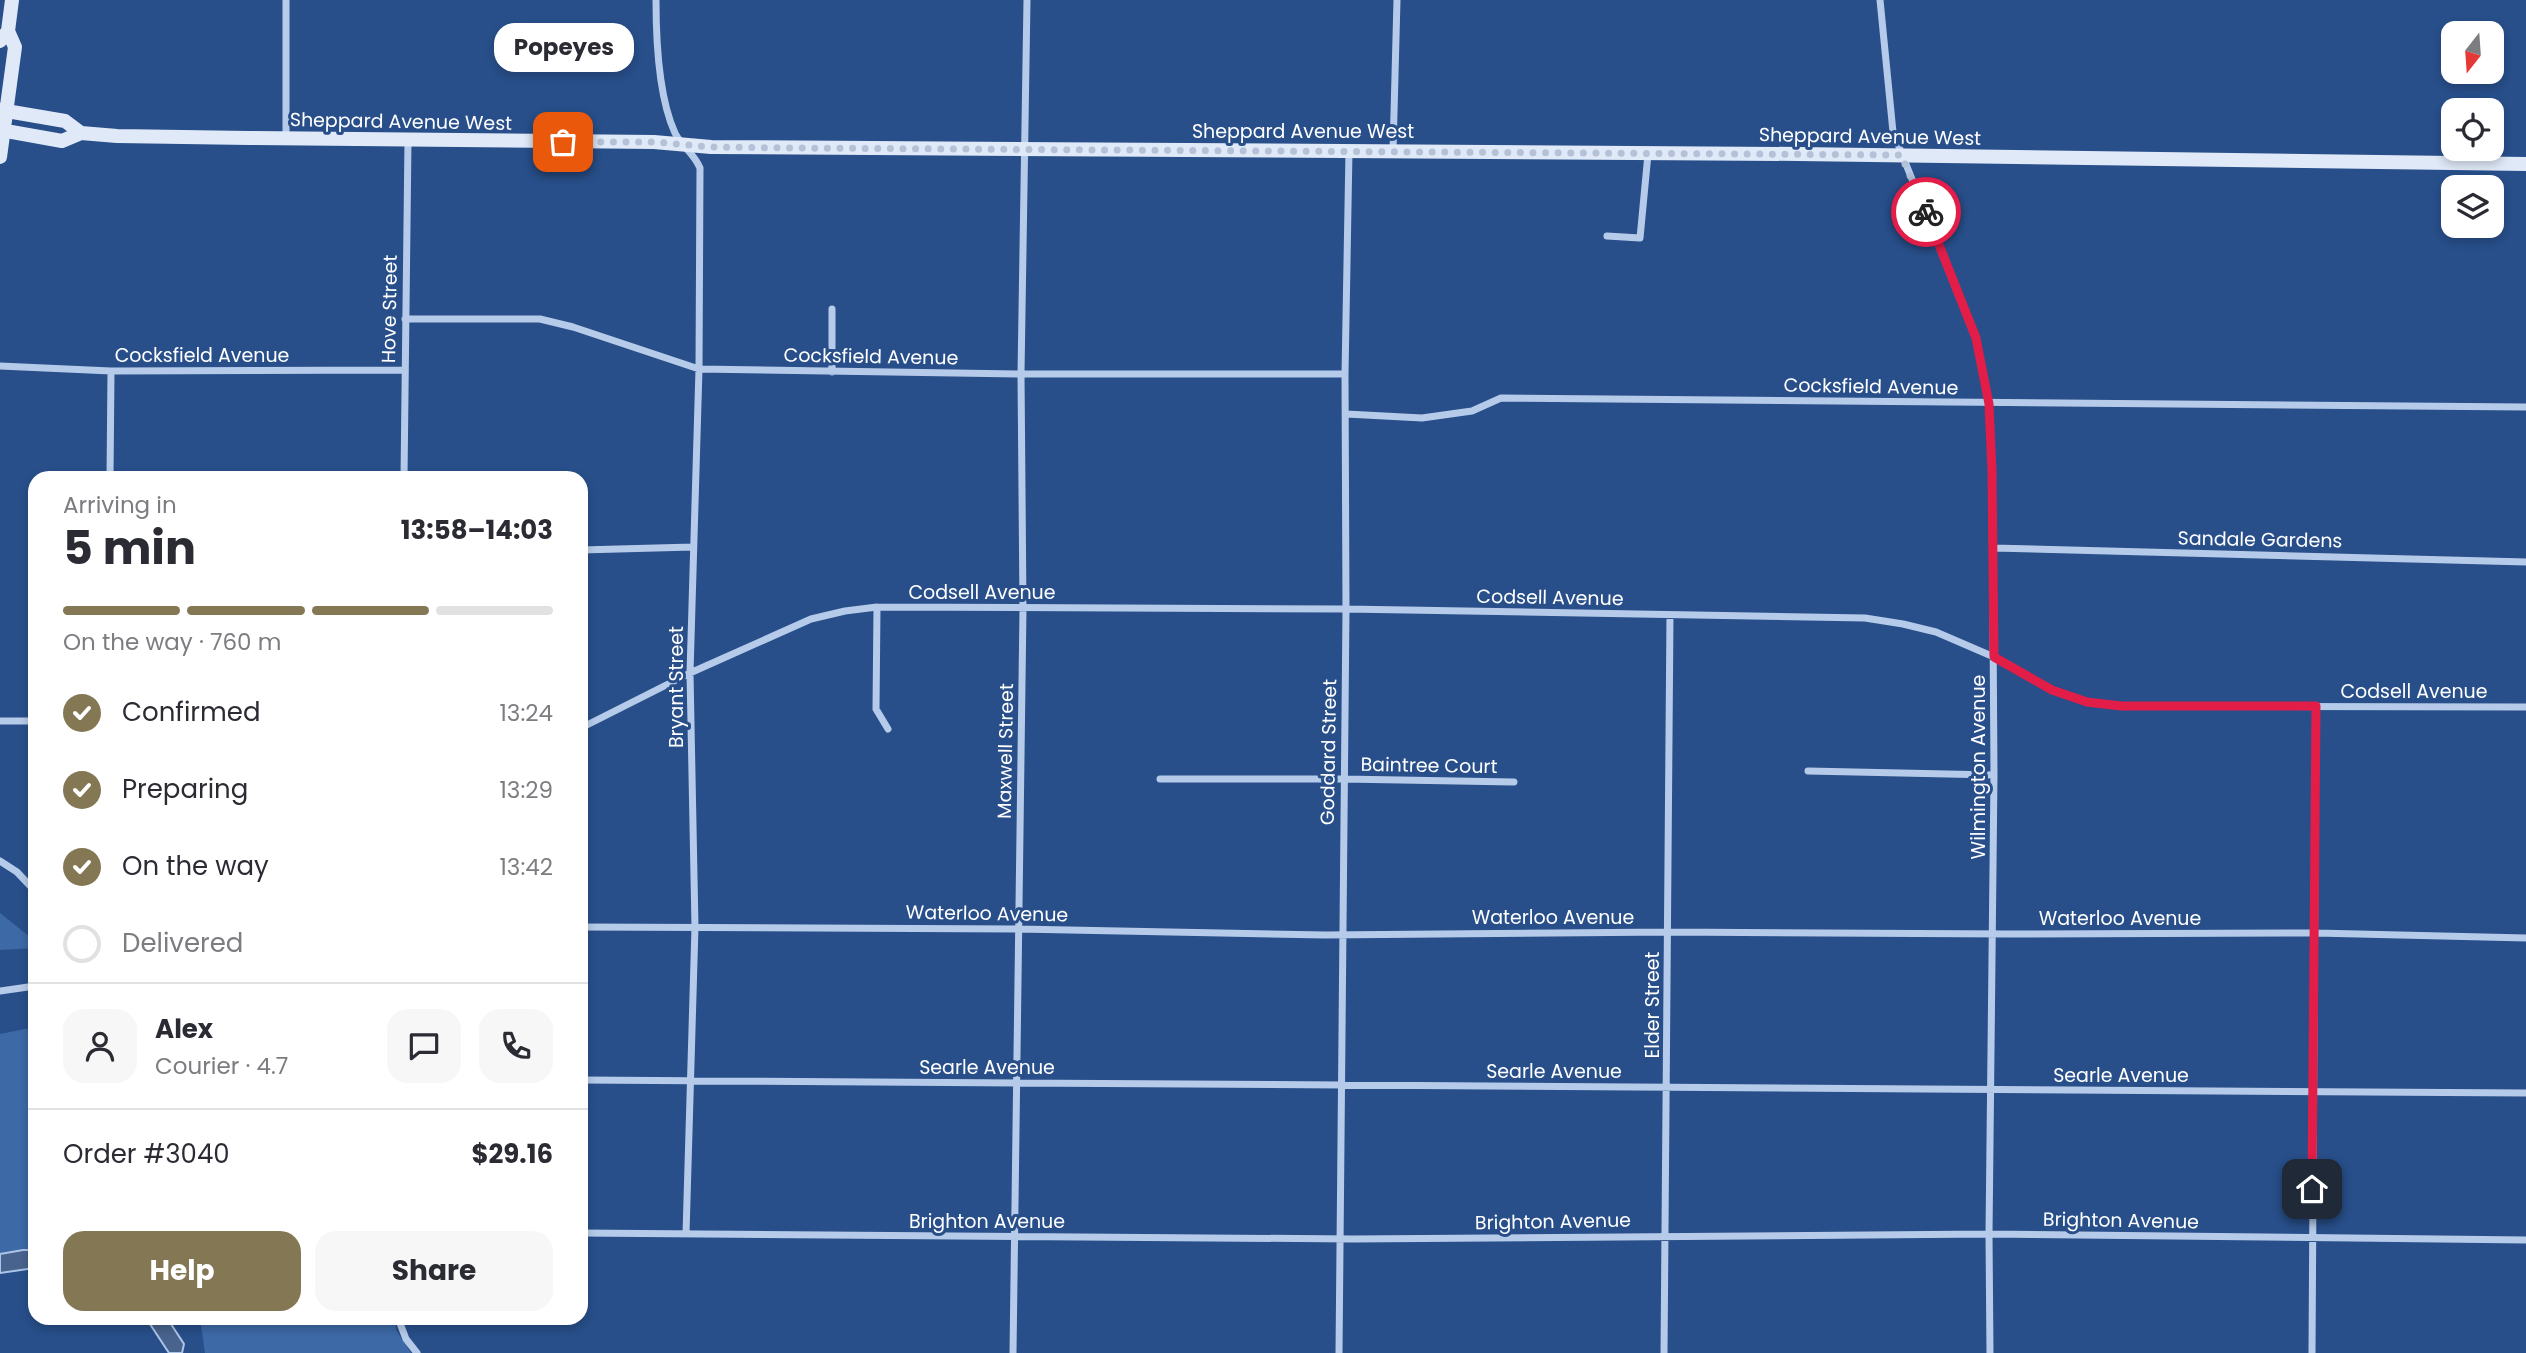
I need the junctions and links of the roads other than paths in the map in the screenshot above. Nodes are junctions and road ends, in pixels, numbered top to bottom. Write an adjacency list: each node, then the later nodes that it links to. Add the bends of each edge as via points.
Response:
1 (12, 0): 7 (main road)
2 (286, 0): 11 (street)
3 (656, 0): 13 (street, Bryant Street, via 663,90 670,121)
4 (1027, 0): 14 (street, Maxwell Street)
5 (1397, 0): 16 (street)
6 (1880, 0): 18 (street, Wilmington Avenue, via 1894,132)
7 (4, 36): 8 (main road, via 15,47)
8 (3, 111): 9 (main road); 10 (main road, Sheppard Avenue West, via 65,121)
9 (1, 130): 10 (main road, Sheppard Avenue West, via 62,141); 19 (main road)
10 (81, 133): 11 (main road, Sheppard Avenue West)
11 (286, 139): 12 (main road, Sheppard Avenue West)
12 (408, 140): 13 (main road, Sheppard Avenue West); 23 (street, Hove Street)
13 (684, 144): 14 (main road, Sheppard Avenue West); 25 (street, Bryant Street, via 700,168)
14 (1026, 149): 15 (main road, Sheppard Avenue West); 29 (street, Maxwell Street)
15 (1349, 151): 16 (main road, Sheppard Avenue West); 30 (street, Goddard Street)
16 (1393, 151): 17 (main road, Sheppard Avenue West)
17 (1648, 153): 18 (main road, Sheppard Avenue West); 21 (street, via 1640,238)
18 (1901, 155): 20 (main road, Sheppard Avenue West); 31 (street, Wilmington Avenue, via 1976,338)
19 (0, 157)
20 (2526, 164)
21 (1607, 236)
22 (832, 309): 28 (street)
23 (405, 319): 25 (street, Cocksfield Avenue, via 540,319); 27 (street, Hove Street)
24 (0, 366): 26 (street, Cocksfield Avenue)
25 (699, 369): 28 (street, Cocksfield Avenue); 36 (street, Bryant Street)
26 (111, 370): 27 (street, Cocksfield Avenue); 34 (street)
27 (404, 370): 35 (street, Hove Street)
28 (832, 372): 29 (street, Cocksfield Avenue)
29 (1021, 374): 30 (street, Cocksfield Avenue); 41 (street, Maxwell Street)
30 (1345, 374): 33 (street, Goddard Street)
31 (1989, 404): 32 (street, Cocksfield Avenue); 33 (street, Cocksfield Avenue, via 1502,398 1472,411 1422,418); 37 (street, Wilmington Avenue)
32 (2526, 407)
33 (1346, 414): 42 (street, Goddard Street)
34 (110, 471)
35 (404, 471)
36 (693, 547): 38 (street); 45 (street, Bryant Street)
37 (1993, 548): 39 (street, Sandale Gardens); 44 (street, Wilmington Avenue)
38 (588, 550)
39 (2526, 562)
40 (877, 607): 41 (street, Codsell Avenue); 45 (street, Codsell Avenue, via 811,619); 51 (street, via 876,709)
41 (1023, 608): 42 (street, Codsell Avenue); 61 (street, Maxwell Street)
42 (1346, 609): 43 (street, Codsell Avenue); 55 (street, Goddard Street)
43 (1670, 615): 44 (street, Codsell Avenue, via 1865,618 1936,632); 62 (street, Elder Street)
44 (1994, 657): 46 (street, Codsell Avenue, via 2052,690 2087,702); 53 (street, Wilmington Avenue)
45 (690, 673): 50 (street, Codsell Avenue); 60 (street, Bryant Street)
46 (2316, 706): 47 (street, Codsell Avenue); 63 (street)
47 (2526, 707)
48 (0, 721): 49 (street)
49 (28, 721)
50 (588, 724)
51 (888, 729)
52 (1808, 771): 53 (street)
53 (1994, 775): 65 (street, Wilmington Avenue)
54 (1160, 779): 55 (street, Baintree Court)
55 (1343, 779): 56 (street, Baintree Court); 64 (street, Goddard Street)
56 (1514, 782)
57 (0, 861): 58 (street)
58 (28, 884)
59 (588, 927): 60 (street, Waterloo Avenue)
60 (695, 927): 61 (street, Waterloo Avenue); 70 (street, Bryant Street)
61 (1018, 929): 64 (street, Waterloo Avenue); 71 (street, Maxwell Street)
62 (1668, 932): 64 (street, Waterloo Avenue); 65 (street, Waterloo Avenue); 73 (street, Elder Street)
63 (2316, 933): 65 (street, Waterloo Avenue); 66 (street, Waterloo Avenue); 75 (street)
64 (1342, 934): 72 (street, Goddard Street)
65 (1992, 934): 74 (street, Wilmington Avenue)
66 (2526, 938)
67 (28, 987): 68 (street)
68 (0, 991)
69 (588, 1080): 70 (street, Searle Avenue)
70 (690, 1080): 71 (street, Searle Avenue); 78 (street, Bryant Street)
71 (1016, 1083): 72 (street, Searle Avenue); 81 (street, Maxwell Street)
72 (1341, 1085): 73 (street, Searle Avenue); 83 (street, Goddard Street)
73 (1668, 1087): 74 (street, Searle Avenue); 80 (street, Elder Street)
74 (1991, 1090): 75 (street, Searle Avenue); 79 (street, Wilmington Avenue)
75 (2315, 1092): 76 (street, Searle Avenue); 82 (street)
76 (2526, 1093)
77 (588, 1233): 78 (street, Brighton Avenue)
78 (686, 1234): 81 (street, Brighton Avenue)
79 (1989, 1234): 80 (street, Brighton Avenue); 82 (street, Brighton Avenue); 90 (street, Wilmington Avenue)
80 (1665, 1236): 83 (street, Brighton Avenue); 89 (street, Elder Street)
81 (1015, 1237): 83 (street, Brighton Avenue); 87 (street, Maxwell Street)
82 (2311, 1238): 84 (street, Brighton Avenue); 91 (street)
83 (1340, 1239): 88 (street, Goddard Street)
84 (2526, 1240)
85 (401, 1325): 86 (street)
86 (417, 1353)
87 (1013, 1353)
88 (1339, 1353)
89 (1664, 1353)
90 (1990, 1353)
91 (2312, 1353)

